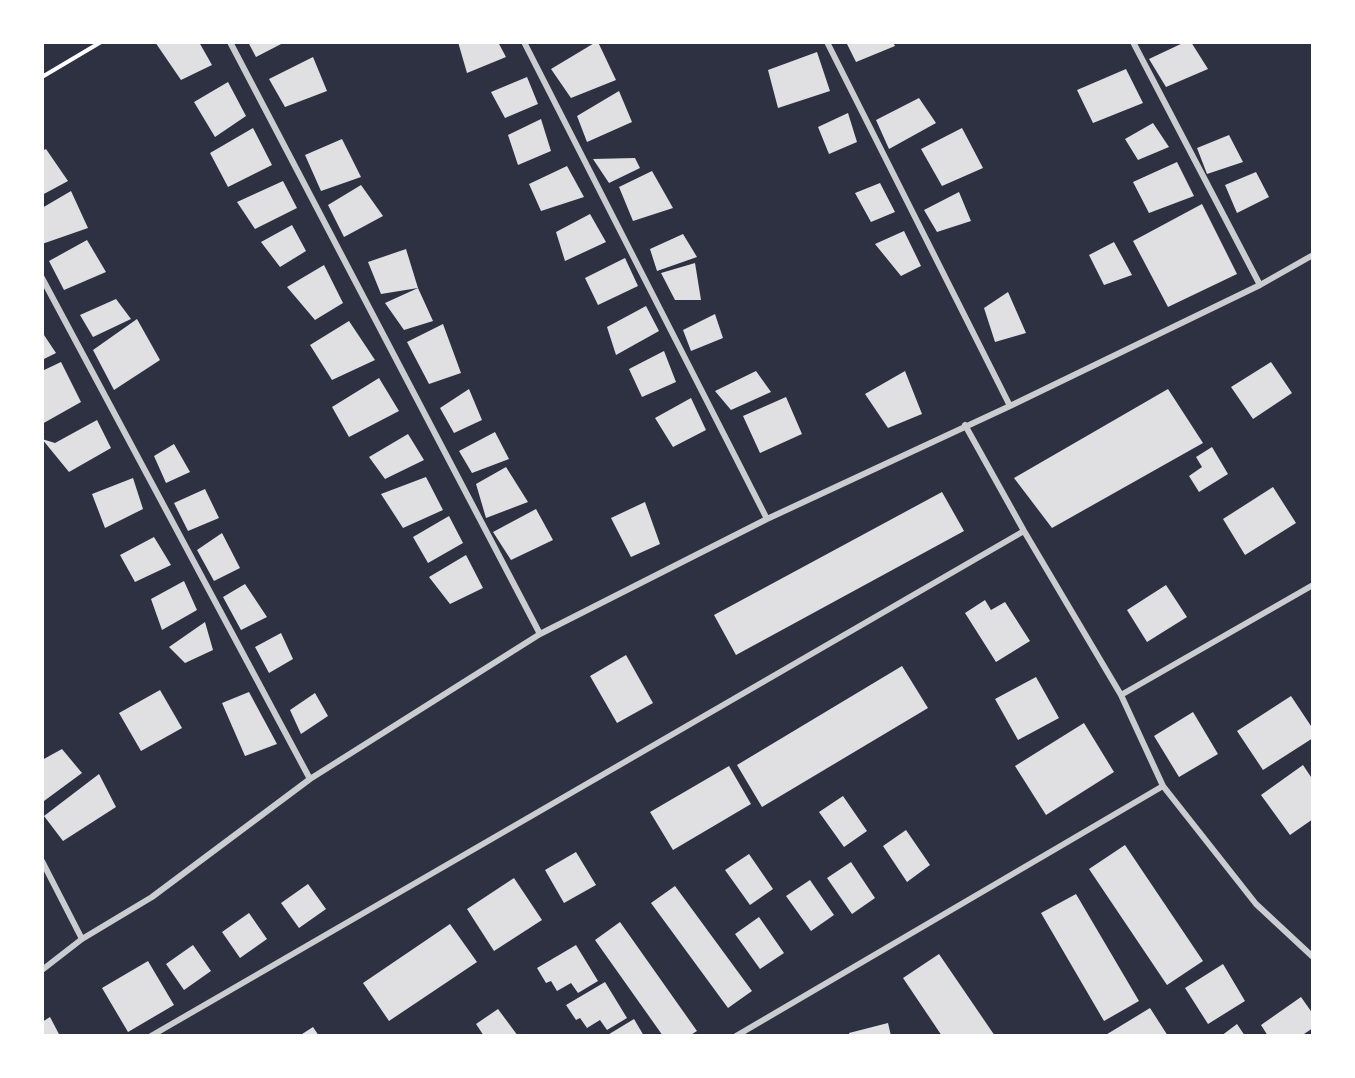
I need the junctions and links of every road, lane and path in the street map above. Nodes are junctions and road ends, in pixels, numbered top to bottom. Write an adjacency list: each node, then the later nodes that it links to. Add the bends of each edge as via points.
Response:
1 (101, 42): 6 (path)
2 (230, 42): 15 (street)
3 (524, 42): 12 (street)
4 (827, 42): 10 (street)
5 (1133, 42): 9 (street)
6 (42, 77)
7 (1313, 255): 9 (street)
8 (42, 278): 17 (street)
9 (1260, 285): 10 (street)
10 (1010, 406): 11 (street)
11 (965, 426): 12 (street); 13 (street)
12 (767, 519): 15 (street)
13 (1024, 531): 16 (street); 23 (street)
14 (1313, 585): 16 (street)
15 (540, 634): 17 (street)
16 (1121, 695): 18 (street)
17 (310, 779): 20 (street, via 152,897)
18 (1163, 786): 21 (street, via 1256,904); 24 (street)
19 (42, 861): 20 (street)
20 (82, 939): 22 (street)
21 (1313, 957)
22 (42, 970)
23 (151, 1036)
24 (736, 1036)

